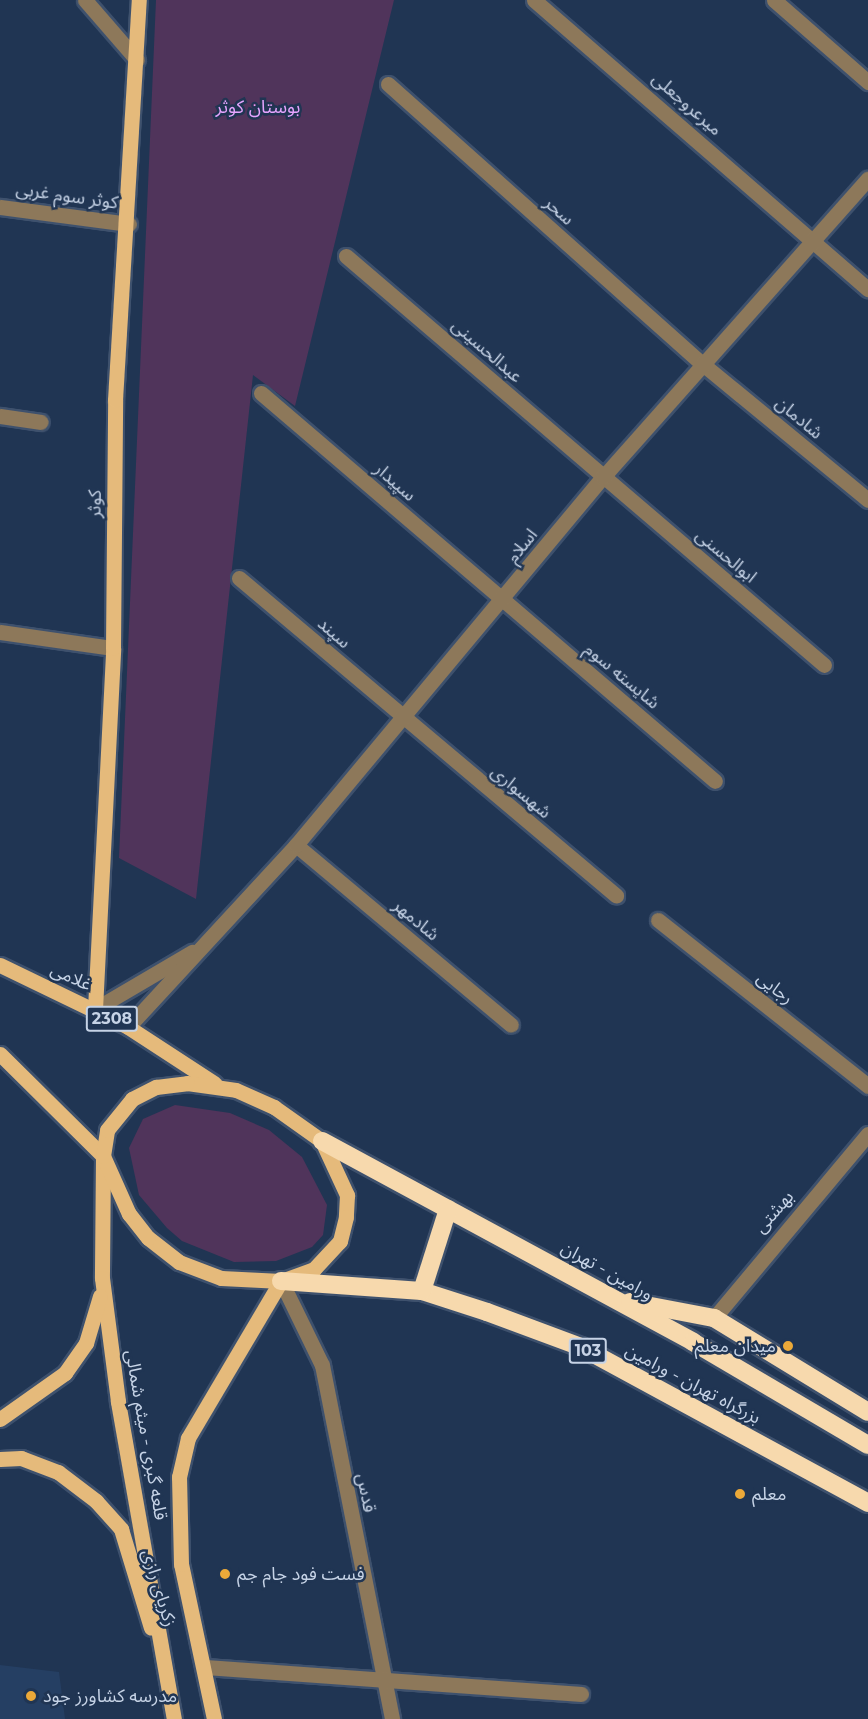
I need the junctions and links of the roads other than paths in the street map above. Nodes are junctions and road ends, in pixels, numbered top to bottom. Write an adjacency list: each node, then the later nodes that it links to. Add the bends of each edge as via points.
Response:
1 (85, 0): 5 (street)
2 (139, 0): 5 (main road, کوثر)
3 (534, 0): 11 (street, میرعروجعلی)
4 (774, 0): 6 (street)
5 (137, 60): 10 (main road, کوثر)
6 (868, 82)
7 (388, 84): 14 (street, سحر)
8 (868, 179): 11 (street, اسلام)
9 (0, 207): 10 (street, کوثر سوم غربی)
10 (129, 224): 23 (main road, کوثر, via 115,400)
11 (811, 240): 13 (street, میرعروجعلی); 14 (street, اسلام)
12 (346, 256): 18 (street, عبدالحسینی)
13 (868, 289)
14 (705, 366): 18 (street, اسلام); 19 (street, شادمان)
15 (261, 393): 21 (street, سپیدار)
16 (0, 416): 17 (street)
17 (41, 422)
18 (603, 477): 21 (street, اسلام); 24 (street, ابوالحسنی)
19 (868, 500)
20 (239, 578): 25 (street, سپند)
21 (503, 601): 25 (street, اسلام); 26 (street, شایسته سوم)
22 (0, 632): 23 (street)
23 (113, 648): 32 (main road, کوثر)
24 (824, 665)
25 (402, 719): 27 (street, اسلام); 28 (street, شهسواری)
26 (715, 781)
27 (296, 845): 30 (street, اسلام); 33 (street, شادمهر)
28 (616, 896)
29 (658, 920): 37 (street, رجایی)
30 (210, 941): 32 (street); 34 (street, اسلام)
31 (0, 965): 32 (main road, غلامی / 2308)
32 (95, 1010): 34 (main road, غلامی / 2308)
33 (511, 1025)
34 (128, 1027): 36 (main road, غلامی / 2308)
35 (0, 1054): 40 (main road)
36 (217, 1085): 39 (main road, via 274,1107); 40 (main road, via 156,1087 132,1099 107,1130)
37 (868, 1086)
38 (868, 1134): 46 (street, بهشتی)
39 (322, 1141): 41 (highway, ورامین - تهران); 43 (main road, via 347,1195 340,1241 314,1269)
40 (103, 1156): 42 (main road, قلعه گبری - میثم شمالی); 43 (main road, via 129,1214 148,1238 179,1262 221,1278)
41 (448, 1209): 44 (highway); 45 (highway, ورامین - تهران)
42 (102, 1278): 48 (main road, via 86,1342 65,1372 31,1402); 55 (main road, قلعه گبری - میثم شمالی, via 118,1402)
43 (281, 1281): 44 (highway, بزرگراه تهران - ورامین / 103); 52 (main road, قلعه گبری - میثم شمالی, via 188,1438 179,1477 181,1564); 53 (street, قدس, via 322,1365)
44 (422, 1291): 51 (highway, بزرگراه تهران - ورامین / 103, via 581,1347)
45 (613, 1299): 46 (highway); 49 (highway, ورامین - تهران)
46 (714, 1318): 47 (highway)
47 (868, 1412)
48 (0, 1419)
49 (868, 1445)
50 (0, 1459): 55 (main road, زکریای رازی, via 21,1458 58,1472 96,1501 121,1528)
51 (868, 1503)
52 (206, 1667): 53 (street); 57 (main road, قلعه گبری - میثم شمالی)
53 (381, 1676): 54 (street); 58 (street, قدس)
54 (581, 1694)
55 (170, 1695): 56 (main road, قلعه گبری - میثم شمالی)
56 (174, 1719)
57 (214, 1719)
58 (392, 1719)

